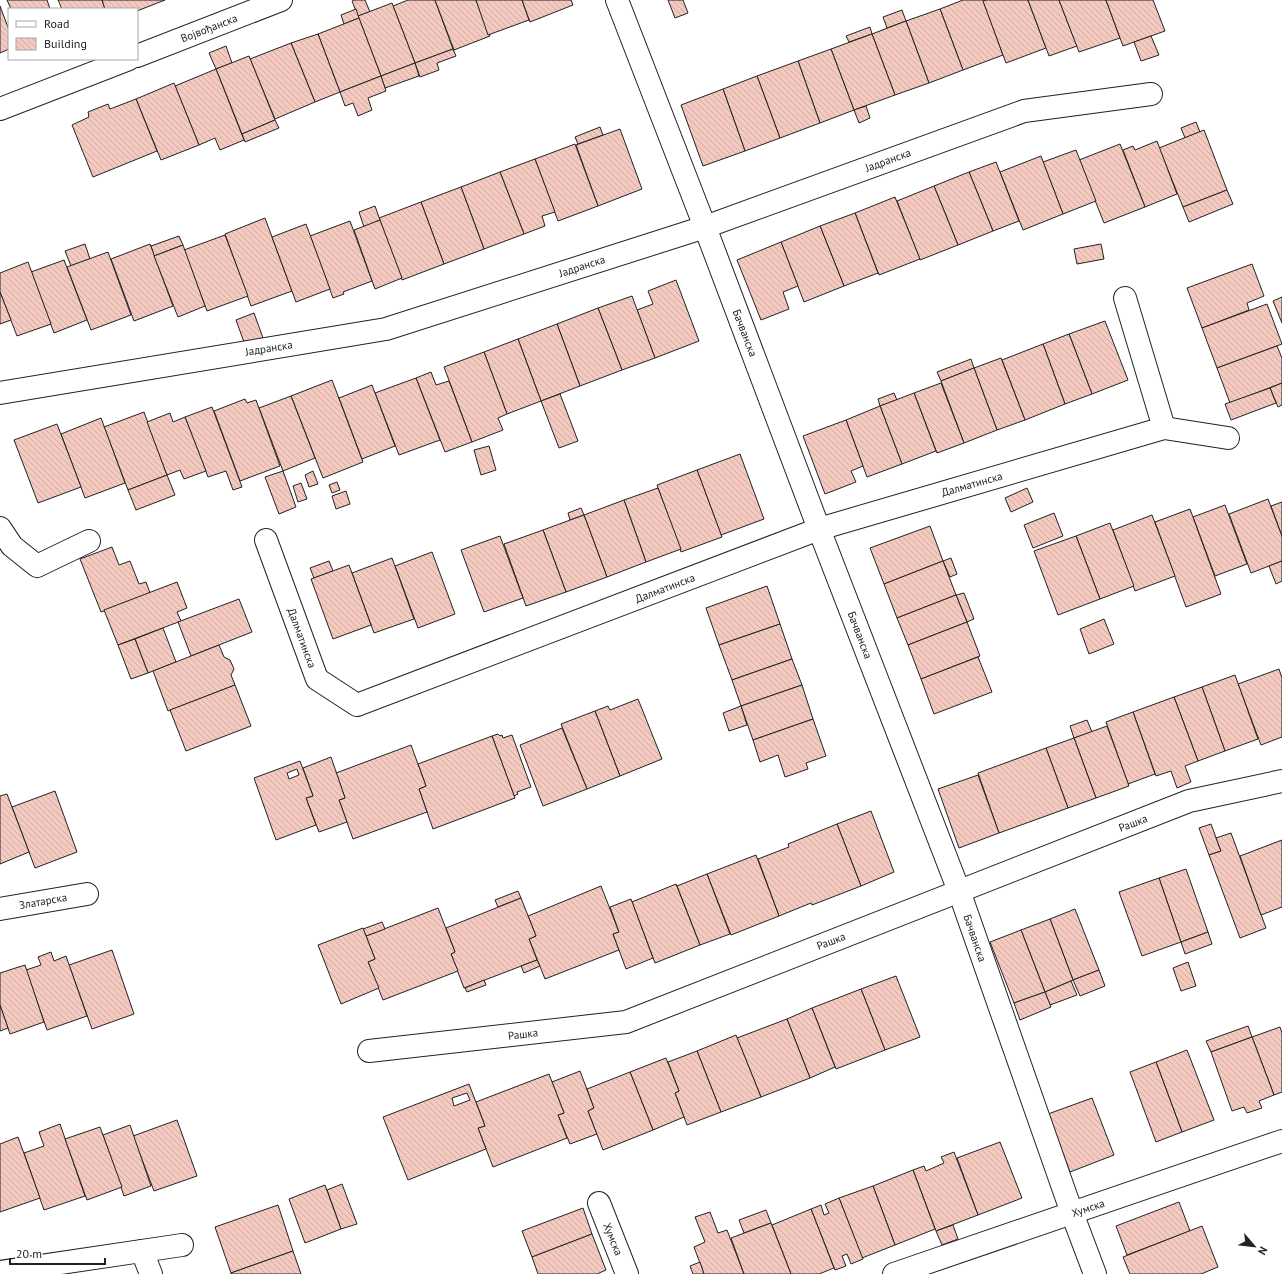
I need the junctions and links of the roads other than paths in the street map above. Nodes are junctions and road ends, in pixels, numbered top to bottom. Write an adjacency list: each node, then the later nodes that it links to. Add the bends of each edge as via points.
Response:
1 (281, 0): 3 (street, Војвођанска)
2 (617, 0): 7 (street, Бачванска)
3 (138, 56)
4 (126, 60): 6 (street)
5 (1151, 94): 7 (street, Јадранска, via 1024,111)
6 (0, 109)
7 (705, 227): 9 (street, Јадранска, via 386,329); 13 (street, Бачванска)
8 (1125, 298): 10 (street)
9 (0, 393)
10 (1164, 428): 11 (street, Далматинска); 13 (street, Далматинска)
11 (1228, 438)
12 (0, 528): 15 (street, via 12,546 37,566)
13 (819, 529): 14 (street, Далматинска, via 356,704 318,679); 17 (street, Бачванска)
14 (266, 540)
15 (89, 541)
16 (1282, 780): 17 (street, Рашка, via 1189,801)
17 (959, 892): 20 (street, Рашка, via 626,1022); 23 (street, Бачванска)
18 (87, 894): 19 (street, Златарска)
19 (0, 909)
20 (369, 1051)
21 (1282, 1141): 23 (street, Хумска)
22 (599, 1203): 28 (street, Хумска)
23 (1072, 1213): 29 (street, Хумска); 30 (street, Бачванска)
24 (182, 1245): 25 (street)
25 (142, 1251): 26 (street); 27 (street)
26 (0, 1272)
27 (151, 1274)
28 (627, 1274)
29 (894, 1274)
30 (1096, 1274)

